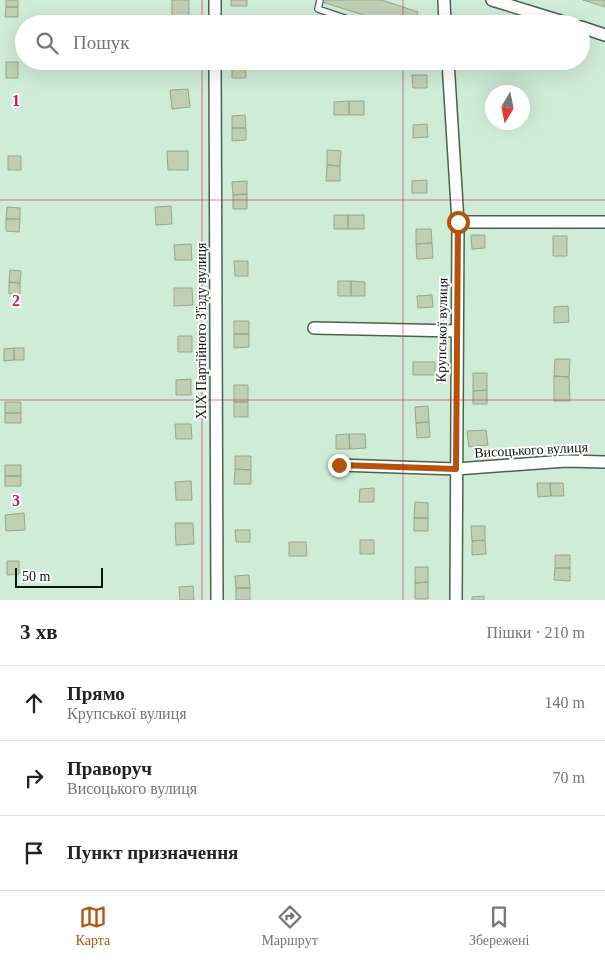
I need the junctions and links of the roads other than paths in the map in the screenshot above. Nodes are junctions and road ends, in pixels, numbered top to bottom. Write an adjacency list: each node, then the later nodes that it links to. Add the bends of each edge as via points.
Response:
1 (215, 0): 5 (street)
2 (320, 0): 6 (lane, via 318,9)
3 (444, 0): 7 (street)
4 (492, 0): 8 (street)
5 (215, 15)
6 (336, 15)
7 (445, 15)
8 (541, 15)
9 (590, 30): 10 (street)
10 (605, 35)
11 (214, 70): 20 (street, XIX Партійного З'їзду вулиця)
12 (449, 70): 13 (street, Крупської вулиця)
13 (458, 222): 14 (street); 16 (street, Крупської вулиця)
14 (605, 222)
15 (314, 328): 16 (street)
16 (457, 331): 19 (street, Крупської вулиця)
17 (605, 462): 19 (street, Висоцького вулиця, via 566,461)
18 (339, 465): 19 (street, Висоцького вулиця)
19 (456, 469): 21 (street, Крупської вулиця)
20 (217, 600)
21 (456, 600)

